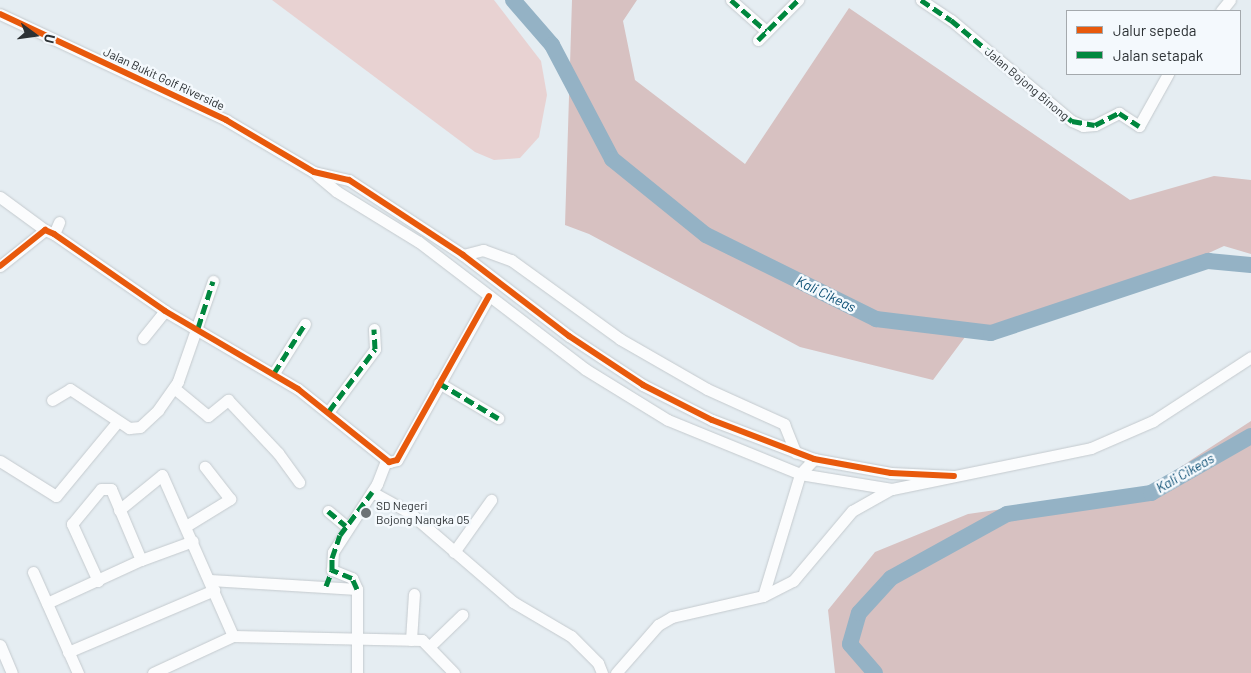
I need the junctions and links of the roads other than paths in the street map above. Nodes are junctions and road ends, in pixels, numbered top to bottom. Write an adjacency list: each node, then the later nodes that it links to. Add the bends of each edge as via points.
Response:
1 (731, 0): 7 (street)
2 (798, 0): 7 (street)
3 (921, 0): 9 (street, Jalan Bojong Binong, via 951,20 1072,122 1083,126 1095,125 1119,113 1139,126)
4 (1230, 0): 5 (street)
5 (1222, 10)
6 (0, 14): 10 (street, Jalan Bukit Golf Riverside, via 226,120)
7 (766, 31): 8 (street)
8 (758, 40)
9 (1167, 75)
10 (314, 172): 14 (street, via 349,180); 17 (street, via 336,191 419,242)
11 (0, 197): 13 (street)
12 (59, 222): 13 (street)
13 (49, 232): 15 (street); 18 (street)
14 (464, 255): 31 (street, via 569,336 643,384 720,424); 31 (street, via 483,250 510,260 620,339 707,389 784,424)
15 (0, 266)
16 (213, 282): 20 (street)
17 (489, 296): 25 (street); 37 (street, via 585,369 668,420)
18 (165, 311): 20 (street); 22 (street)
19 (305, 324): 24 (street)
20 (198, 328): 24 (street); 26 (street)
21 (374, 329): 28 (street, via 375,349)
22 (143, 338)
23 (1251, 357): 38 (street, via 1153,421 1121,436 1040,460)
24 (274, 373): 28 (street)
25 (439, 383): 29 (street); 34 (street, via 397,460)
26 (174, 388): 30 (street, via 140,426 128,428); 39 (street, via 208,416 228,400 278,453)
27 (52, 400): 30 (street, via 70,389)
28 (329, 411): 34 (street)
29 (498, 418)
30 (118, 421): 33 (street, via 56,496)
31 (796, 453): 32 (street)
32 (814, 459): 36 (street); 37 (street)
33 (0, 461)
34 (386, 461): 41 (street)
35 (205, 467): 45 (street, via 230,499)
36 (891, 473): 38 (street); 40 (street)
37 (800, 474): 40 (street); 57 (street)
38 (954, 476): 40 (street)
39 (299, 482)
40 (892, 489): 57 (street, via 852,512 793,581)
41 (372, 492): 46 (street); 48 (street, via 410,513)
42 (491, 500): 48 (street)
43 (119, 510): 45 (street, via 162,475); 49 (street); 52 (street, via 111,489 105,488 72,524)
44 (328, 511): 46 (street)
45 (186, 526): 47 (street)
46 (346, 526): 50 (street, via 333,552)
47 (193, 541): 49 (street); 53 (street)
48 (454, 552): 72 (street, via 513,602 571,636 598,663)
49 (140, 560): 52 (street)
50 (332, 570): 54 (street); 55 (street, via 352,578)
51 (34, 572): 58 (street)
52 (98, 582): 58 (street)
53 (212, 585): 54 (street); 60 (street); 65 (street)
54 (326, 586): 55 (street)
55 (357, 589): 61 (street)
56 (414, 594): 62 (street)
57 (763, 596): 73 (street, via 672,617 658,625)
58 (47, 603): 65 (street)
59 (462, 615): 64 (street)
60 (233, 636): 61 (street); 66 (street)
61 (354, 640): 62 (street); 70 (street)
62 (411, 640): 64 (street)
63 (0, 645): 67 (street)
64 (430, 646): 71 (street)
65 (68, 652): 68 (street)
66 (172, 668): 69 (street)
67 (12, 673)
68 (78, 673)
69 (153, 673)
70 (357, 673)
71 (454, 673)
72 (602, 673)
73 (616, 673)

